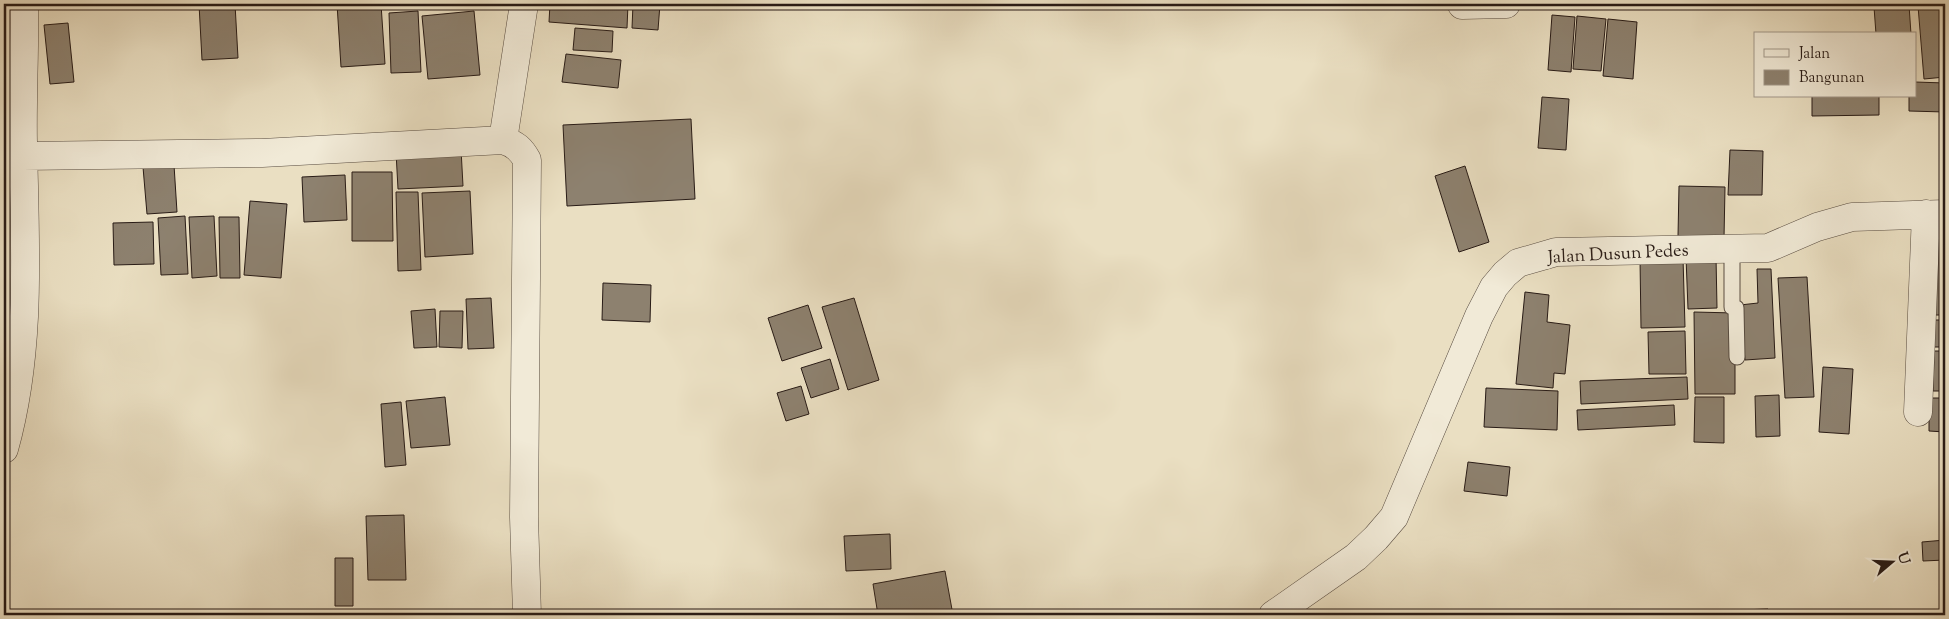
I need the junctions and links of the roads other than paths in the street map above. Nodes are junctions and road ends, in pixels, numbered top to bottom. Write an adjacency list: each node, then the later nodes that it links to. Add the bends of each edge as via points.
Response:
1 (24, 4): 5 (street, via 25,41)
2 (524, 4): 6 (street)
3 (1506, 4): 4 (street)
4 (1462, 6)
5 (13, 102): 7 (street)
6 (503, 140): 7 (street, via 262,152); 13 (street, via 514,144 527,160 524,517)
7 (23, 156): 12 (street, via 26,283 22,352 13,417)
8 (1936, 214): 9 (street, Jalan Dusun Pedes, via 1834,220 1768,248); 11 (street)
9 (1732, 249): 10 (lane, via 1732,307 1736,308); 14 (street, Jalan Dusun Pedes, via 1556,252 1518,263 1504,274 1479,316 1394,517 1356,557)
10 (1737, 357)
11 (1918, 412)
12 (4, 449)
13 (527, 615)
14 (1273, 615)

